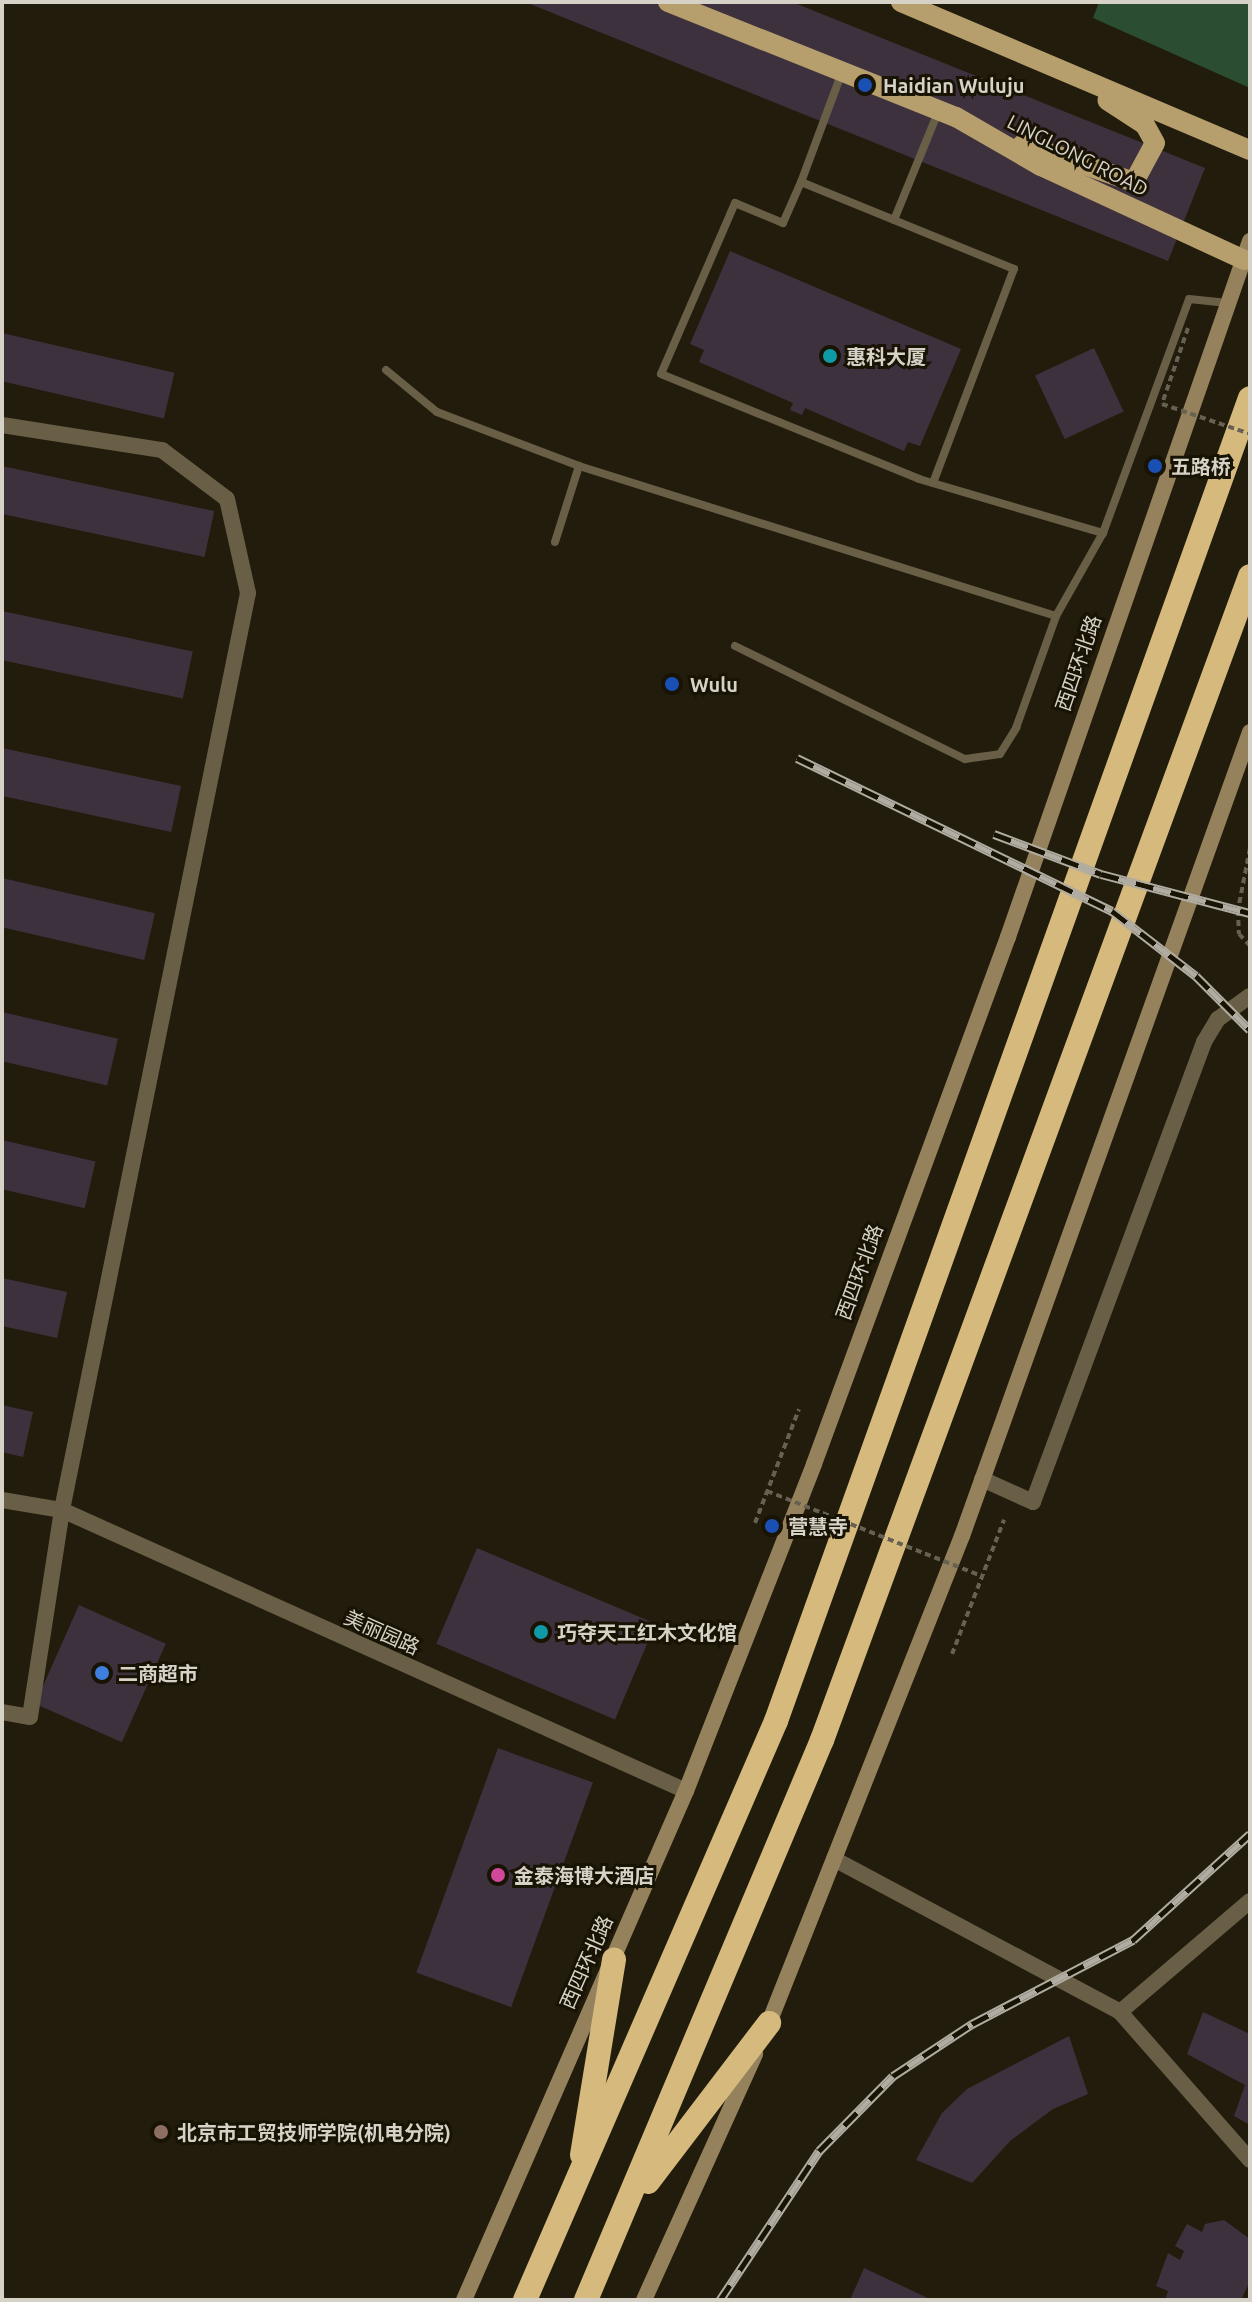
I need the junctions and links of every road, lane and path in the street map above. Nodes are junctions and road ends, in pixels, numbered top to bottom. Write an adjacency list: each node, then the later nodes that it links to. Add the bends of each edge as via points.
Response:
1 (668, 2): 3 (main road, LINGLONG ROAD)
2 (901, 2): 4 (main road)
3 (842, 72): 5 (main road, LINGLONG ROAD); 7 (lane)
4 (1070, 74): 5 (main road, via 1145,125 1155,143 1134,182); 6 (main road)
5 (947, 114): 8 (lane); 9 (main road, LINGLONG ROAD, via 1069,180)
6 (1250, 150)
7 (801, 182): 8 (lane); 17 (lane, via 783,223 735,203 661,374)
8 (894, 220): 17 (lane, via 1014,269)
9 (1247, 250): 10 (street, 西四环北路)
10 (1228, 303): 18 (lane, via 1189,299); 37 (street, 西四环北路, via 1008,937)
11 (1188, 328): 15 (path, bridge, via 1162,404)
12 (386, 370): 16 (lane, via 437,412)
13 (1250, 398): 44 (highway, via 776,1721)
14 (2, 425): 31 (street, via 162,450 227,499 248,593)
15 (1250, 434)
16 (579, 466): 19 (lane); 21 (lane)
17 (933, 483): 18 (lane)
18 (1103, 533): 21 (lane)
19 (555, 542)
20 (1250, 576): 45 (highway, via 822,1740)
21 (1056, 616): 22 (lane, via 1000,754 965,759)
22 (735, 646)
23 (1250, 732): 28 (street)
24 (1250, 848): 25 (path, via 1238,910 1239,934)
25 (1250, 946)
26 (1250, 996): 28 (street, via 1218,1019 1204,1042 1033,1502)
27 (799, 1409): 29 (path)
28 (982, 1479): 38 (street)
29 (767, 1491): 33 (path); 34 (path, bridge)
30 (2, 1500): 31 (street, 美丽园路)
31 (62, 1510): 36 (street, via 30,1717); 37 (street, 美丽园路)
32 (1004, 1520): 34 (path)
33 (755, 1523)
34 (982, 1576): 35 (path)
35 (952, 1654)
36 (2, 1712)
37 (686, 1791): 40 (street, 西四环北路)
38 (834, 1859): 41 (street); 42 (street)
39 (1250, 1901): 41 (street)
40 (614, 1960): 44 (highway); 46 (street, 西四环北路)
41 (1120, 2012): 43 (street)
42 (769, 2023): 45 (highway); 49 (street)
43 (1250, 2160)
44 (576, 2192): 47 (highway)
45 (627, 2209): 48 (highway)
46 (464, 2300)
47 (525, 2300)
48 (586, 2300)
49 (644, 2300)

